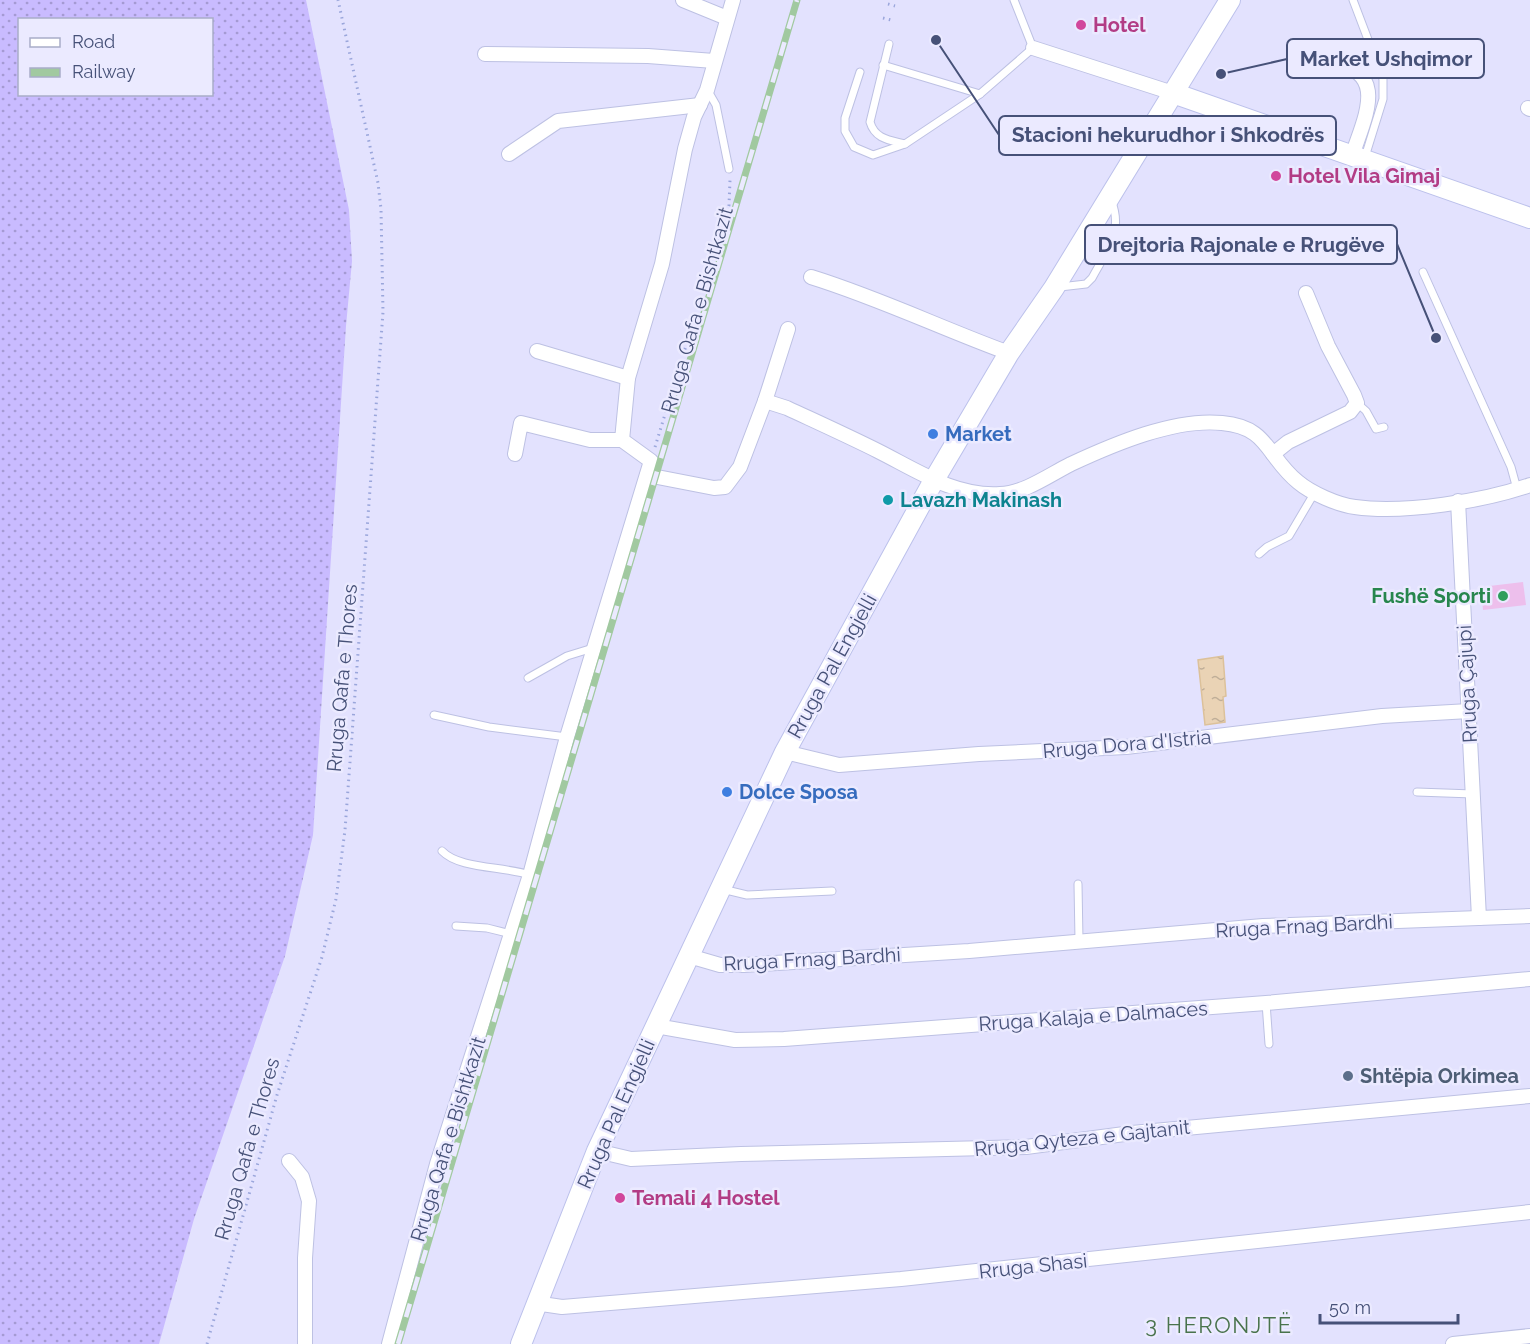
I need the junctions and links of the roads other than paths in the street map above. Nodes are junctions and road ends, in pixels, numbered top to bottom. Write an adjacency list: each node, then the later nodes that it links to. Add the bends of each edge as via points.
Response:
1 (683, 0): 6 (street)
2 (733, 0): 6 (street)
3 (1014, 0): 8 (lane)
4 (1230, 0): 15 (main road, Rruga Pal Engjelli)
5 (1353, 0): 20 (lane, via 1383,79 1383,99)
6 (727, 18): 10 (street)
7 (889, 44): 12 (lane)
8 (1033, 48): 15 (street); 16 (lane)
9 (485, 54): 10 (street)
10 (714, 61): 14 (street)
11 (1329, 62): 20 (street, via 1349,65 1370,89)
12 (883, 65): 16 (lane); 18 (lane, via 870,122 879,137)
13 (860, 72): 18 (lane, via 845,118 848,140 873,155)
14 (707, 90): 17 (street); 21 (lane, via 716,105)
15 (1173, 93): 20 (main road); 22 (main road, Rruga Pal Engjelli)
16 (980, 94): 18 (lane)
17 (700, 105): 19 (street, via 558,121); 31 (street, via 685,149 662,264)
18 (905, 144)
19 (509, 153)
20 (1358, 158): 23 (main road)
21 (729, 169)
22 (1109, 196): 26 (main road, Rruga Pal Engjelli); 26 (lane, via 1118,216 1117,227 1092,278 1086,284)
23 (1530, 218)
24 (1423, 272): 40 (lane, via 1511,467)
25 (811, 277): 30 (street)
26 (1054, 288): 30 (main road, Rruga Pal Engjelli)
27 (1306, 293): 33 (street)
28 (789, 329): 32 (street)
29 (537, 351): 31 (street)
30 (1009, 353): 39 (main road, Rruga Pal Engjelli)
31 (628, 378): 35 (street)
32 (765, 401): 38 (street, via 740,467 725,487); 39 (street)
33 (1356, 403): 34 (lane, via 1366,411 1376,429); 37 (street, via 1350,412 1288,442)
34 (1384, 427)
35 (622, 440): 36 (street, via 590,440 520,423); 38 (street, Rruga Qafa e Bishtkazit, via 651,461)
36 (515, 454)
37 (1273, 454): 39 (street, via 1258,433 1241,425 1198,423 1170,427 1002,494 965,491); 41 (street, via 1299,483)
38 (647, 475): 44 (street, Rruga Qafa e Bishtkazit)
39 (934, 480): 49 (main road, Rruga Pal Engjelli)
40 (1524, 487): 42 (street)
41 (1316, 492): 42 (street, via 1353,507 1386,509); 43 (lane, via 1294,522 1289,536)
42 (1458, 501): 46 (street, Rruga Çajupi)
43 (1259, 554)
44 (595, 648): 45 (lane, via 567,656); 48 (street, Rruga Qafa e Bishtkazit)
45 (528, 678)
46 (1469, 711): 49 (street, Rruga Dora d'Istria, via 1382,716 1126,747 839,765); 51 (street, Rruga Çajupi)
47 (435, 715): 48 (lane)
48 (567, 737): 53 (street, Rruga Qafa e Bishtkazit)
49 (785, 752): 55 (main road, Rruga Pal Engjelli)
50 (1417, 792): 51 (lane)
51 (1473, 794): 58 (street, Rruga Çajupi)
52 (442, 851): 53 (lane, via 456,861)
53 (530, 875): 60 (street, Rruga Qafa e Bishtkazit)
54 (1078, 884): 61 (lane)
55 (720, 888): 56 (lane, via 747,895); 62 (main road, Rruga Pal Engjelli)
56 (832, 891)
57 (1530, 916): 58 (street, Rruga Frnag Bardhi)
58 (1479, 918): 61 (street, Rruga Frnag Bardhi, via 1263,926)
59 (456, 926): 60 (lane)
60 (511, 934): 74 (street, Rruga Qafa e Bishtkazit, via 437,1164)
61 (1079, 940): 62 (street, Rruga Frnag Bardhi, via 744,965 720,965)
62 (689, 956): 65 (main road, Rruga Pal Engjelli)
63 (1530, 979): 64 (street, Rruga Kalaja e Dalmaces)
64 (1266, 1003): 65 (street, Rruga Kalaja e Dalmaces, via 783,1039 727,1039); 66 (lane)
65 (656, 1026): 68 (main road, Rruga Pal Engjelli)
66 (1269, 1044)
67 (1530, 1096): 68 (street, Rruga Qyteza e Gajtanit, via 1132,1133 1026,1147 632,1159)
68 (597, 1151): 71 (main road, Rruga Pal Engjelli)
69 (289, 1161): 73 (street, via 302,1177 309,1202)
70 (1530, 1212): 71 (street, Rruga Shasi, via 901,1279 562,1307)
71 (535, 1303): 75 (main road, Rruga Pal Engjelli)
72 (1530, 1336): 76 (street)
73 (305, 1344)
74 (389, 1344)
75 (521, 1344)
76 (1453, 1344)

